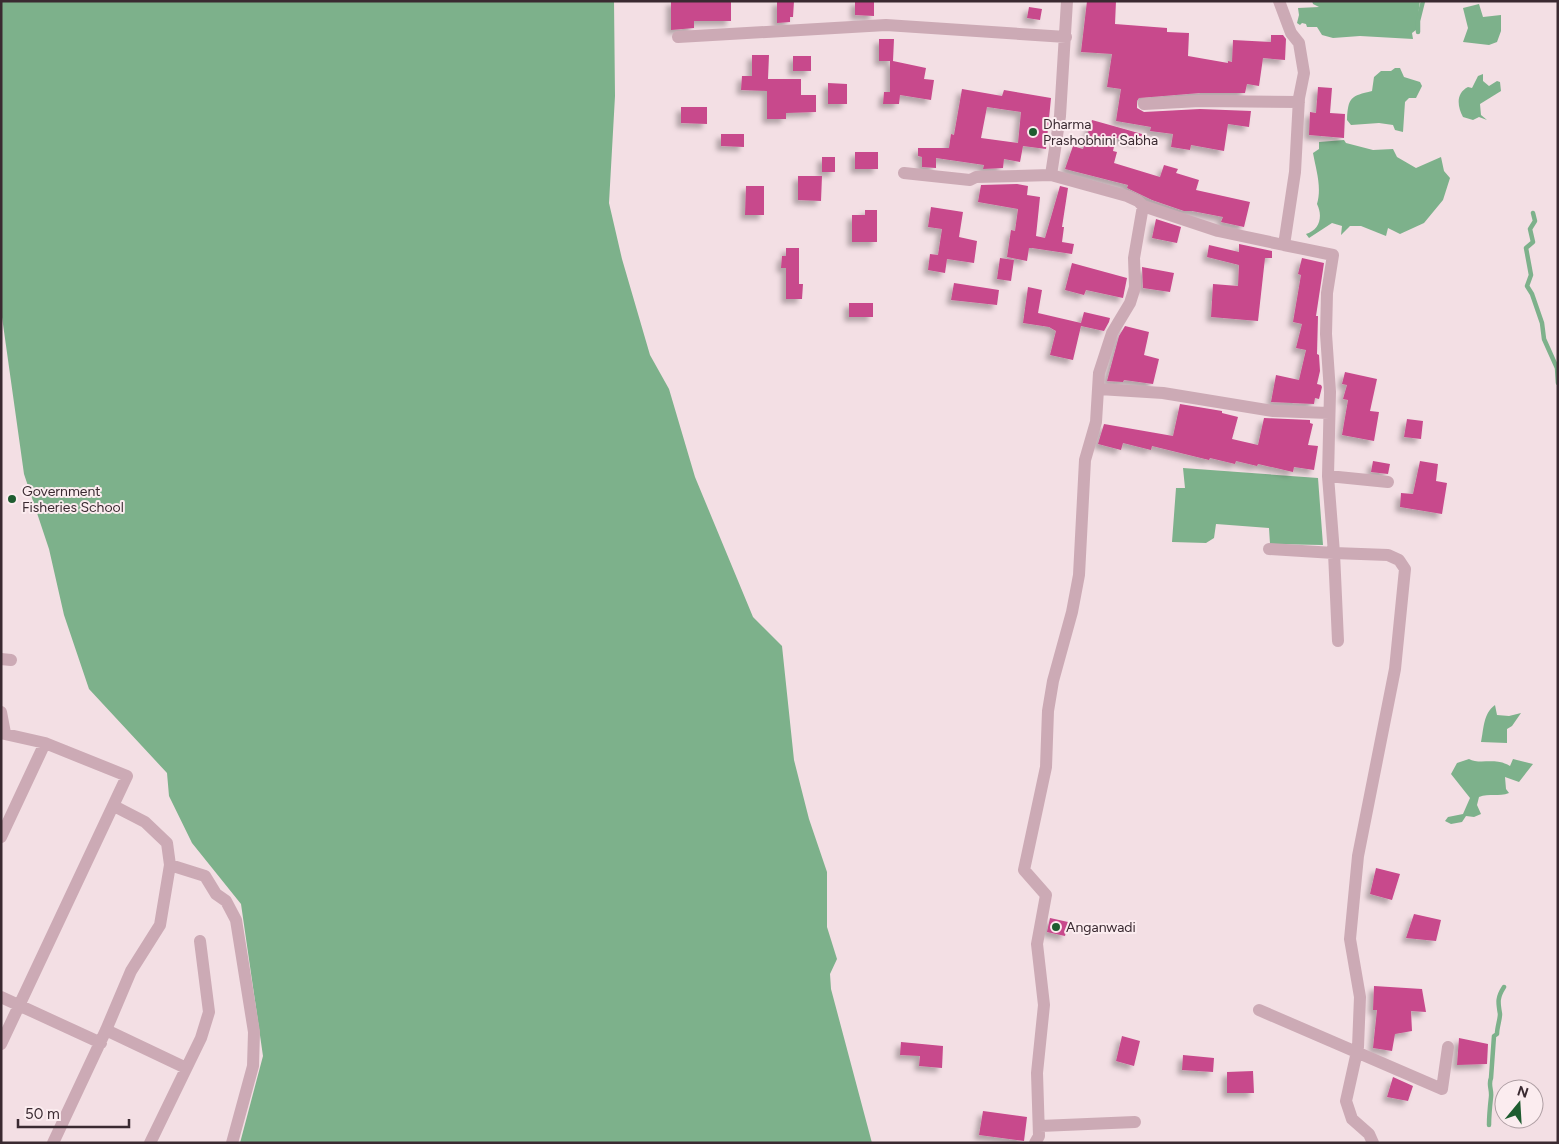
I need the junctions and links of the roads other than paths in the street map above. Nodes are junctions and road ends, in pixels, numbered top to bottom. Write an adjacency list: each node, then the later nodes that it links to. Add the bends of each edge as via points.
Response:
1 (1067, 1): 4 (street)
2 (1279, 1): 5 (street, via 1291,33 1299,43 1304,73)
3 (678, 37): 4 (street, via 886,25)
4 (1066, 37): 8 (street, via 1060,116)
5 (1299, 102): 6 (street); 10 (street, via 1295,172)
6 (1144, 104)
7 (904, 172): 8 (street, via 970,180 976,177)
8 (1051, 175): 9 (street, via 1127,196)
9 (1143, 206): 10 (street, via 1225,233); 11 (street, via 1134,258 1135,287 1107,346 1099,373)
10 (1284, 245): 12 (street, via 1333,255 1327,310)
11 (1099, 389): 12 (street, via 1163,393 1273,411); 35 (street, via 1096,422 1085,460 1079,575 1053,681 1048,711 1046,768 1024,870 1046,895 1038,944 1044,1004 1037,1073)
12 (1329, 413): 13 (street)
13 (1328, 476): 14 (street); 16 (street)
14 (1388, 482)
15 (1269, 549): 16 (street)
16 (1334, 553): 17 (street); 32 (street, via 1388,555 1399,560 1405,569 1395,668 1352,893 1350,939 1360,997)
17 (1338, 641)
18 (1, 712): 19 (street)
19 (3, 733): 20 (street)
20 (45, 743): 21 (street, via 128,776); 22 (street)
21 (114, 806): 23 (street, via 145,822 167,842); 26 (street)
22 (1, 836)
23 (170, 865): 28 (street, via 160,925 131,971); 38 (street, via 205,876 216,894 226,901 236,920 254,1032 253,1066)
24 (200, 941): 33 (street, via 210,1012)
25 (1, 997): 26 (street)
26 (20, 1005): 29 (street); 30 (street)
27 (1259, 1010): 32 (street)
28 (106, 1030): 29 (street); 33 (street)
29 (101, 1043): 36 (street)
30 (1, 1044)
31 (1448, 1047): 32 (street, via 1442,1089)
32 (1357, 1051): 40 (street, via 1346,1101 1352,1119 1369,1134)
33 (186, 1068): 37 (street)
34 (1135, 1122): 35 (street)
35 (1040, 1126): 39 (street)
36 (52, 1143)
37 (150, 1143)
38 (232, 1143)
39 (1035, 1143)
40 (1373, 1143)

